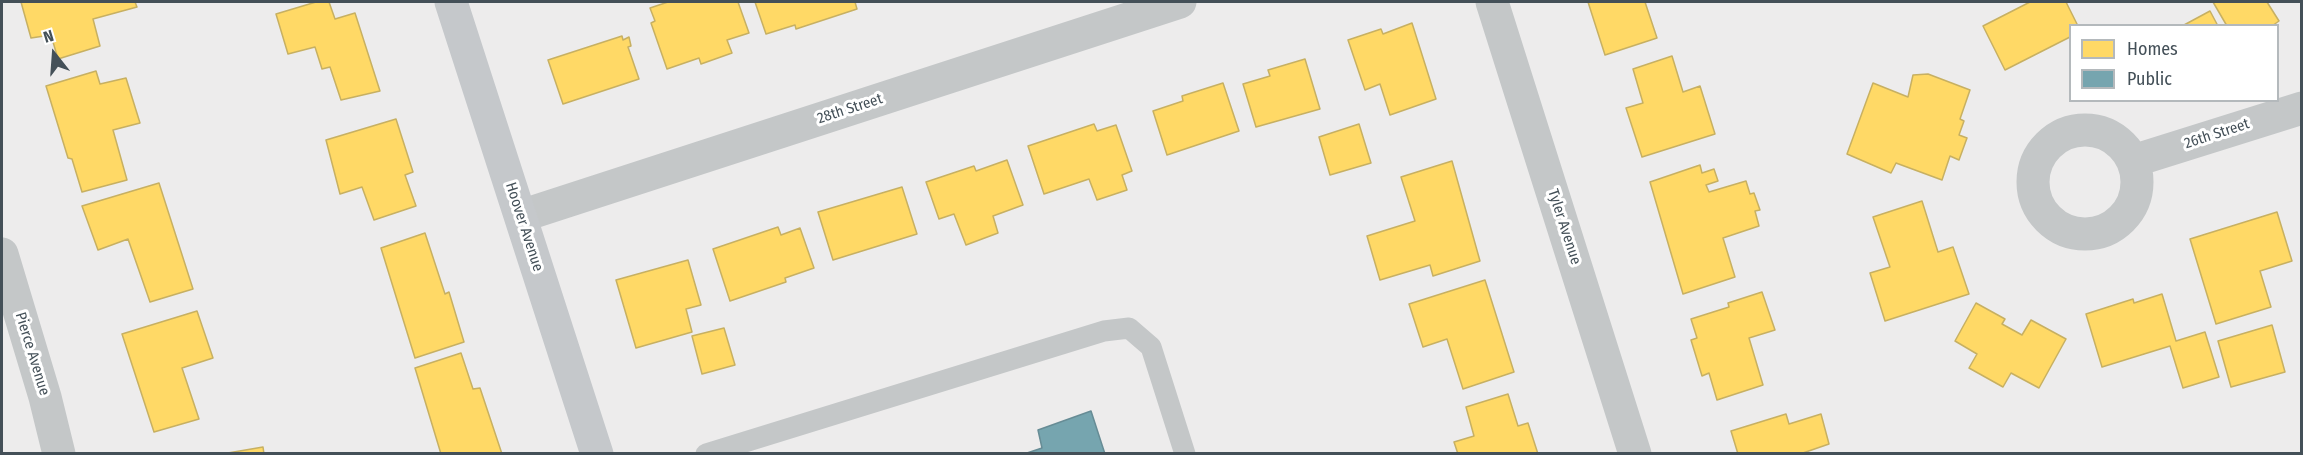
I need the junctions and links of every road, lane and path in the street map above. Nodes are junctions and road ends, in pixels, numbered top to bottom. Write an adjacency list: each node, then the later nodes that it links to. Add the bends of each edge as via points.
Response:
1 (451, 2): 6 (street, Hoover Avenue)
2 (1180, 2): 6 (street, 28th Street)
3 (1492, 2): 12 (street, Tyler Avenue)
4 (2301, 108): 5 (street, 26th Street)
5 (2133, 161)
6 (521, 216): 9 (street, Hoover Avenue)
7 (2, 254): 8 (street, Pierce Avenue)
8 (59, 453)
9 (597, 453)
10 (706, 453): 11 (lane, via 1104,331 1129,328 1151,347)
11 (1185, 453)
12 (1635, 453)

